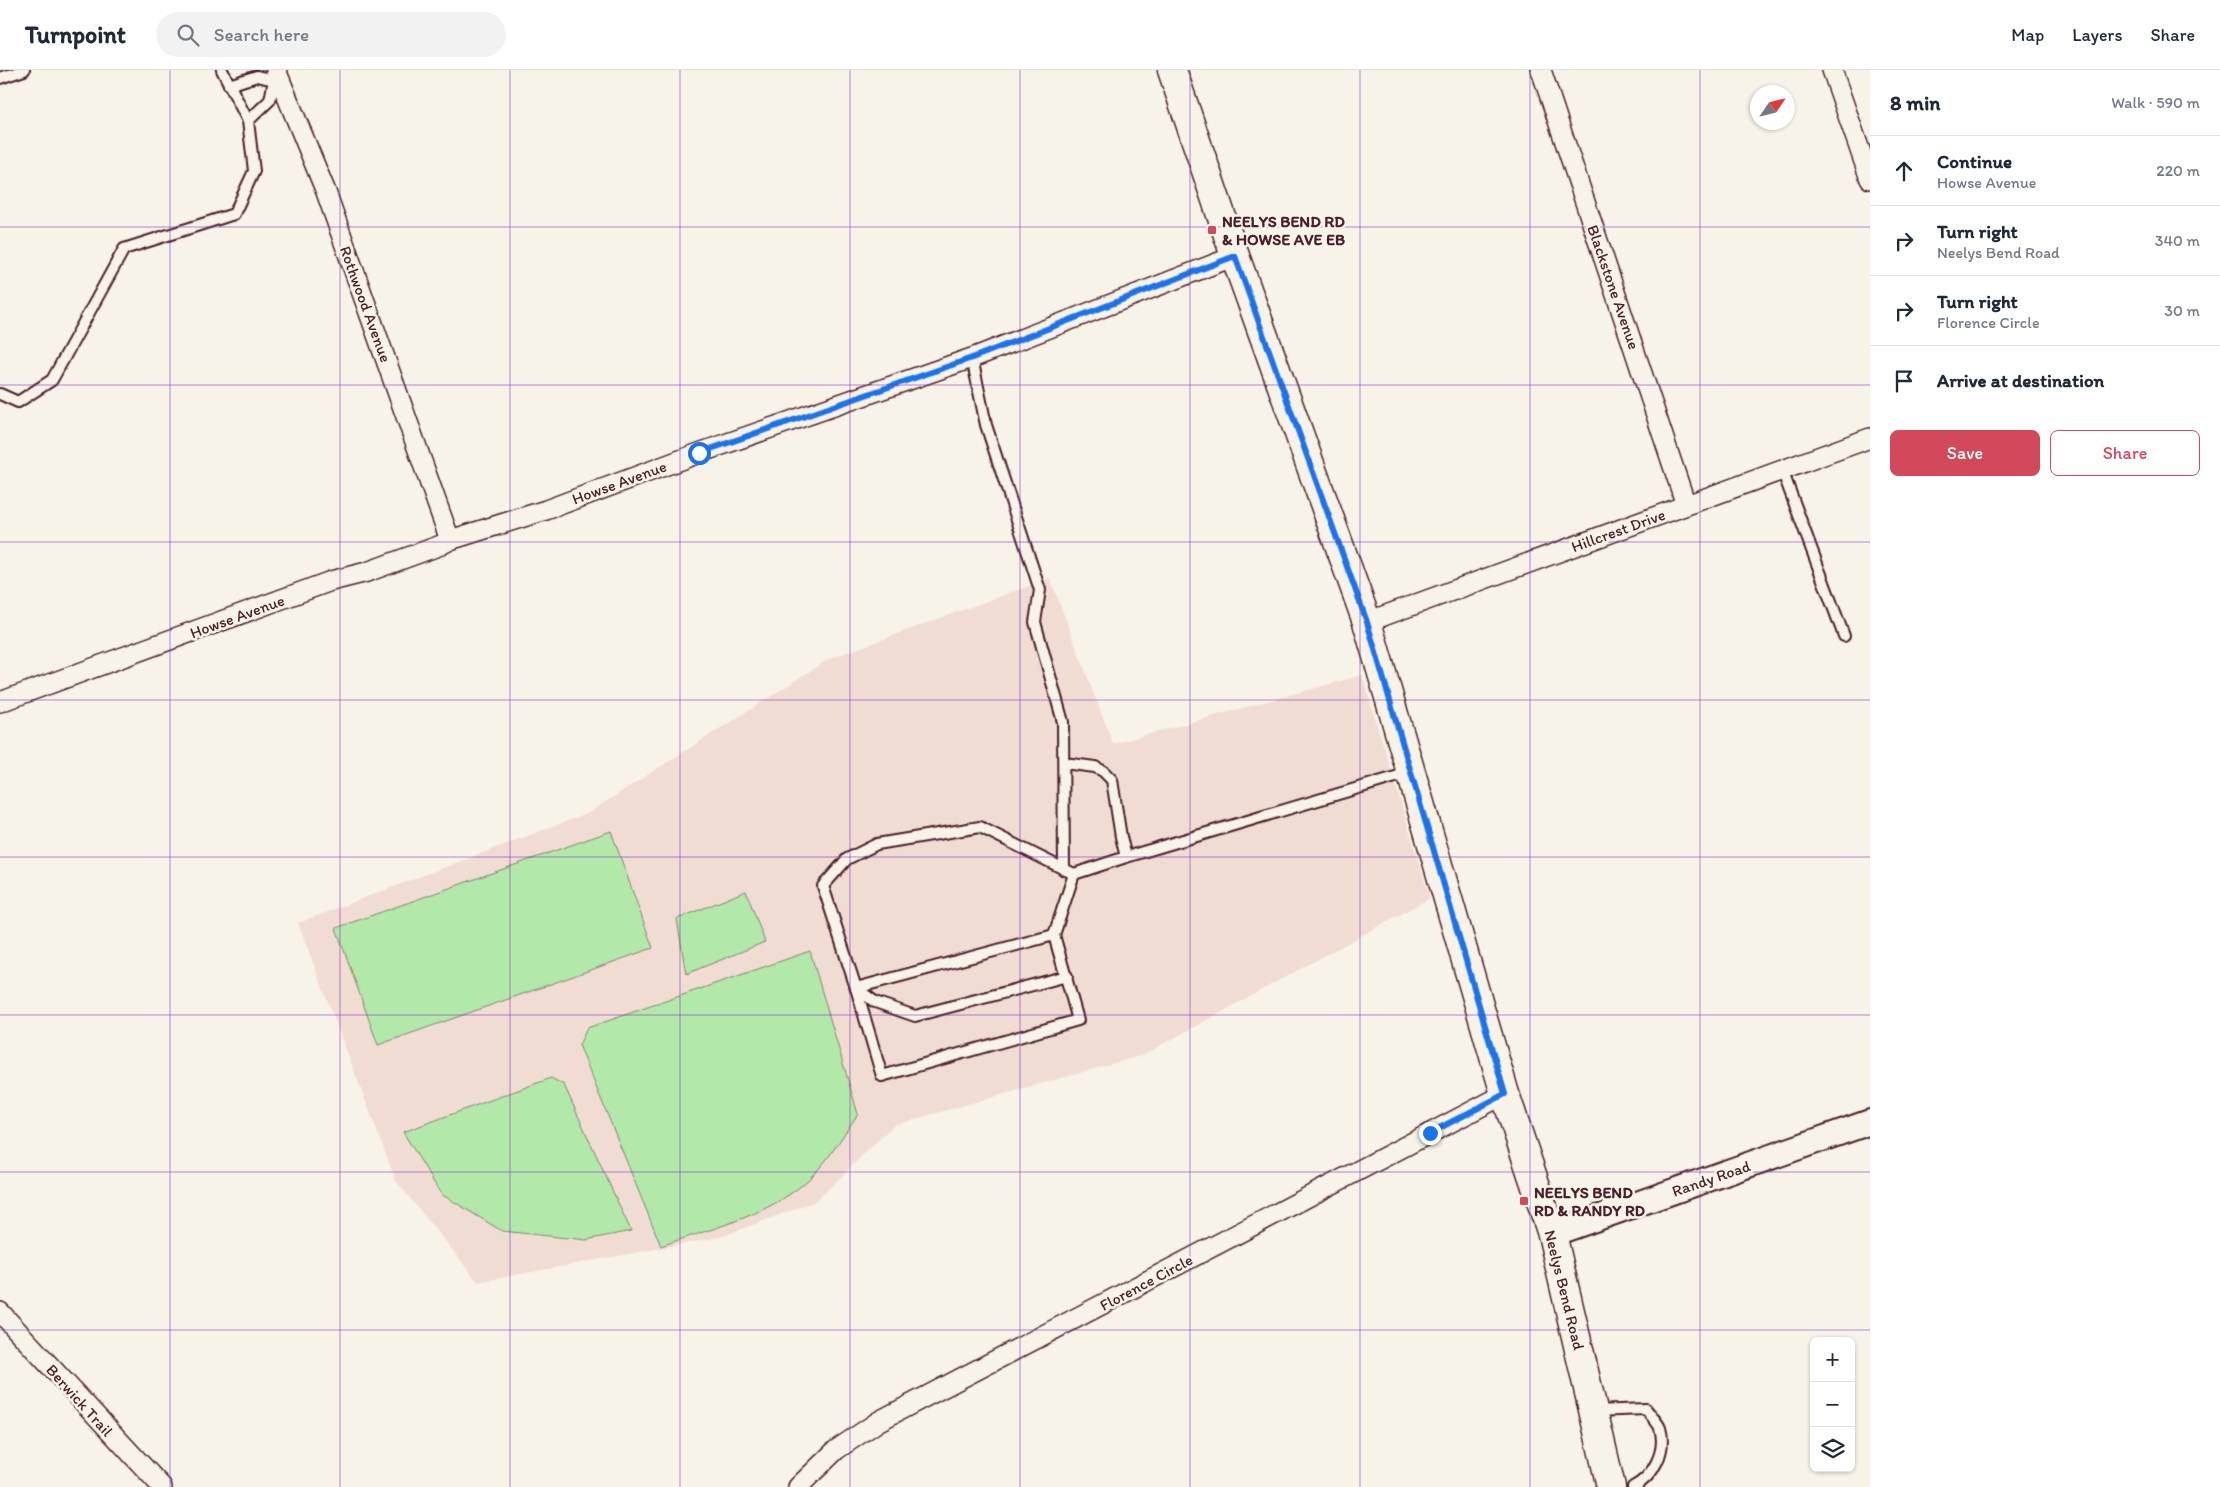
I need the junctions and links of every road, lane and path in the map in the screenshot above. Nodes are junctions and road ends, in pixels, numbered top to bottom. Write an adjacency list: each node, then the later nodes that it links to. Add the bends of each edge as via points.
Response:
1 (24, 70): 7 (lane)
2 (222, 70): 8 (lane)
3 (1172, 70): 11 (main road, Neelys Bend Road)
4 (1541, 70): 16 (street, Blackstone Avenue)
5 (1832, 70): 10 (street)
6 (277, 75): 8 (lane, via 257,76); 9 (lane, via 270,100); 17 (street, Rothwood Avenue, via 326,192)
7 (0, 78)
8 (229, 85): 9 (lane)
9 (248, 121): 13 (lane, via 254,171 234,214 124,249 52,380 18,402)
10 (1870, 179)
11 (1235, 256): 12 (street, Howse Avenue); 18 (main road, Neelys Bend Road)
12 (972, 358): 17 (street, Howse Avenue, via 546,510); 21 (lane, via 986,425 1040,590 1034,622 1063,722)
13 (0, 394)
14 (1870, 438): 15 (street, Hillcrest Drive)
15 (1782, 470): 16 (street, Hillcrest Drive); 19 (lane)
16 (1686, 504): 18 (street, Hillcrest Drive)
17 (450, 540): 20 (street, Howse Avenue, via 367,572 331,580)
18 (1367, 622): 22 (main road, Neelys Bend Road)
19 (1844, 636)
20 (0, 702)
21 (1064, 763): 23 (lane, via 1095,767 1112,780); 24 (lane)
22 (1411, 772): 23 (lane); 28 (main road, Neelys Bend Road)
23 (1126, 857): 24 (lane)
24 (1069, 872): 25 (lane); 27 (lane, via 980,827 877,844 846,859 823,886)
25 (1054, 935): 26 (lane); 27 (lane)
26 (1067, 976): 27 (lane, via 915,1016 875,1002); 27 (lane, via 1078,1020 882,1076)
27 (856, 988)
28 (1505, 1094): 30 (main road, Neelys Bend Road); 34 (street, Florence Circle, via 879,1421 836,1450)
29 (1870, 1122): 30 (street, Randy Road)
30 (1552, 1234): 32 (main road, Neelys Bend Road)
31 (0, 1312): 33 (street, Berwick Trail)
32 (1594, 1411): 35 (main road, Neelys Bend Road); 36 (lane, via 1646,1410 1660,1427 1661,1454 1643,1482)
33 (162, 1487)
34 (798, 1487)
35 (1611, 1487)
36 (1633, 1487)

